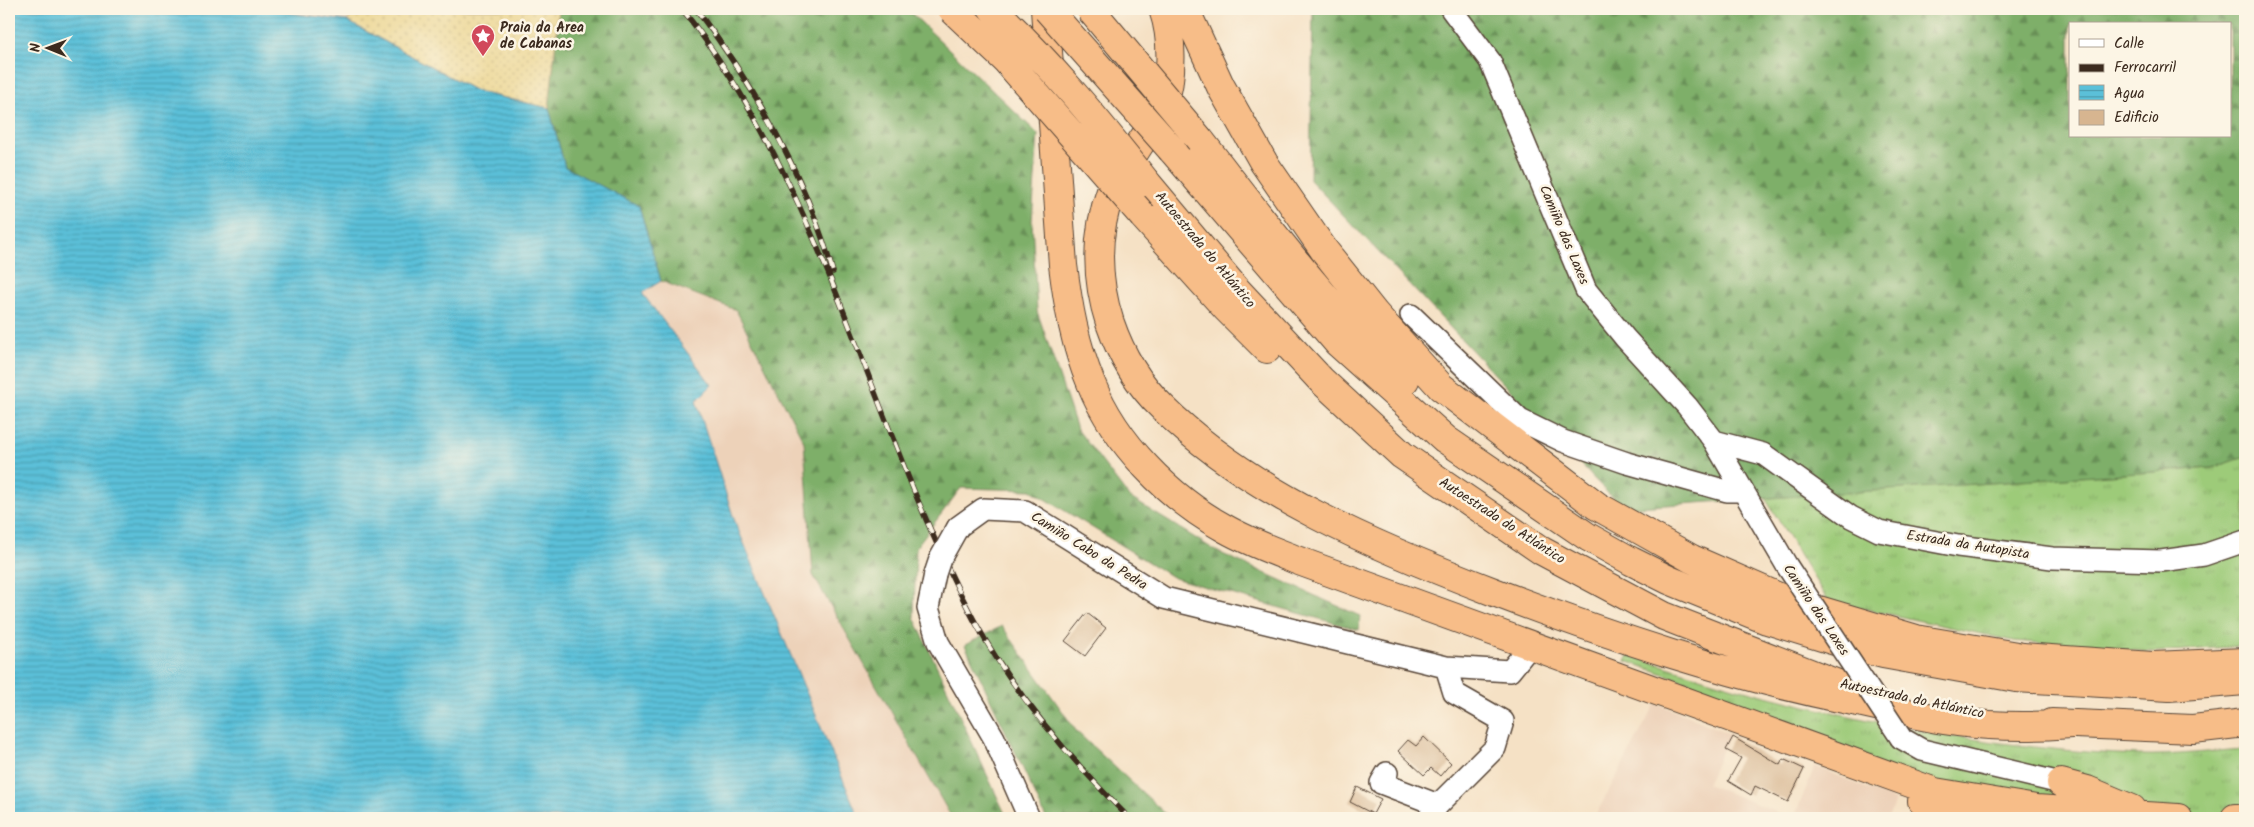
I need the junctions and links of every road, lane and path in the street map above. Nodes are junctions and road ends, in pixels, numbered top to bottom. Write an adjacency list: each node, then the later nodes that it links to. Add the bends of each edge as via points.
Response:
1 (952, 9): 12 (highway, bridge, via 1006,60 1227,309 1353,429 1444,502 1515,552 1593,595)
2 (993, 9): 12 (highway, Autoestrada do Atlántico, bridge, via 1089,110 1234,287 1321,380 1402,455 1542,551)
3 (1046, 9): 13 (highway, bridge, via 1337,342 1445,439 1588,536 1631,561); 14 (highway, via 1062,265 1067,299 1080,356 1091,385 1118,431 1180,498 1225,529 1299,561)
4 (1090, 9): 13 (highway, bridge, via 1343,316 1466,436 1561,506 1616,538 1718,587)
5 (1162, 9): 19 (highway, via 1171,66 1162,107 1113,187 1100,234 1099,270 1110,321 1129,366 1159,404 1208,448 1270,489 1354,534 1583,626 1705,666 1792,689 1955,722 2020,728)
6 (1185, 9): 15 (highway, via 1221,86 1264,163 1324,250 1375,314 1441,387 1597,506 1692,559 1788,601 1916,639 2023,657 2134,665)
7 (1451, 9): 9 (street, Camiño das Laxes, via 1490,61 1586,290)
8 (1410, 315): 10 (street, via 1520,420 1563,441 1627,463 1727,491)
9 (1714, 441): 10 (street, Camiño das Laxes); 11 (street, Estrada da Autopista, via 1763,454 1851,517 1879,531 2052,558 2161,561 2204,555)
10 (1742, 491): 22 (street, Camiño das Laxes, bridge, via 1786,566 1901,738 1922,750)
11 (2245, 541)
12 (1664, 616): 19 (highway, Autoestrada do Atlántico, via 1850,689 1965,714)
13 (1768, 620): 17 (highway, via 1867,650 2016,678 2169,687)
14 (1532, 645): 16 (street, Camiño Cabo da Pedra, via 1510,671); 20 (highway)
15 (2245, 662)
16 (1446, 666): 23 (street, via 1454,693 1503,722 1495,748); 26 (street, Camiño Cabo da Pedra, bridge, via 1164,598 1025,511 983,509 958,527 940,559 928,608 938,642 994,738)
17 (2245, 682)
18 (2245, 723): 19 (highway, Autoestrada do Atlántico, via 2193,729)
19 (2071, 724)
20 (1746, 725): 24 (highway, via 1935,792); 27 (highway)
21 (1387, 773): 23 (street, via 1381,783)
22 (2061, 783): 24 (highway); 25 (highway, via 2087,790)
23 (1434, 812)
24 (2093, 815): 25 (highway)
25 (2149, 816): 28 (highway)
26 (1030, 818)
27 (1964, 818)
28 (2178, 818)
29 (2235, 818): 30 (highway)
30 (2245, 818)

